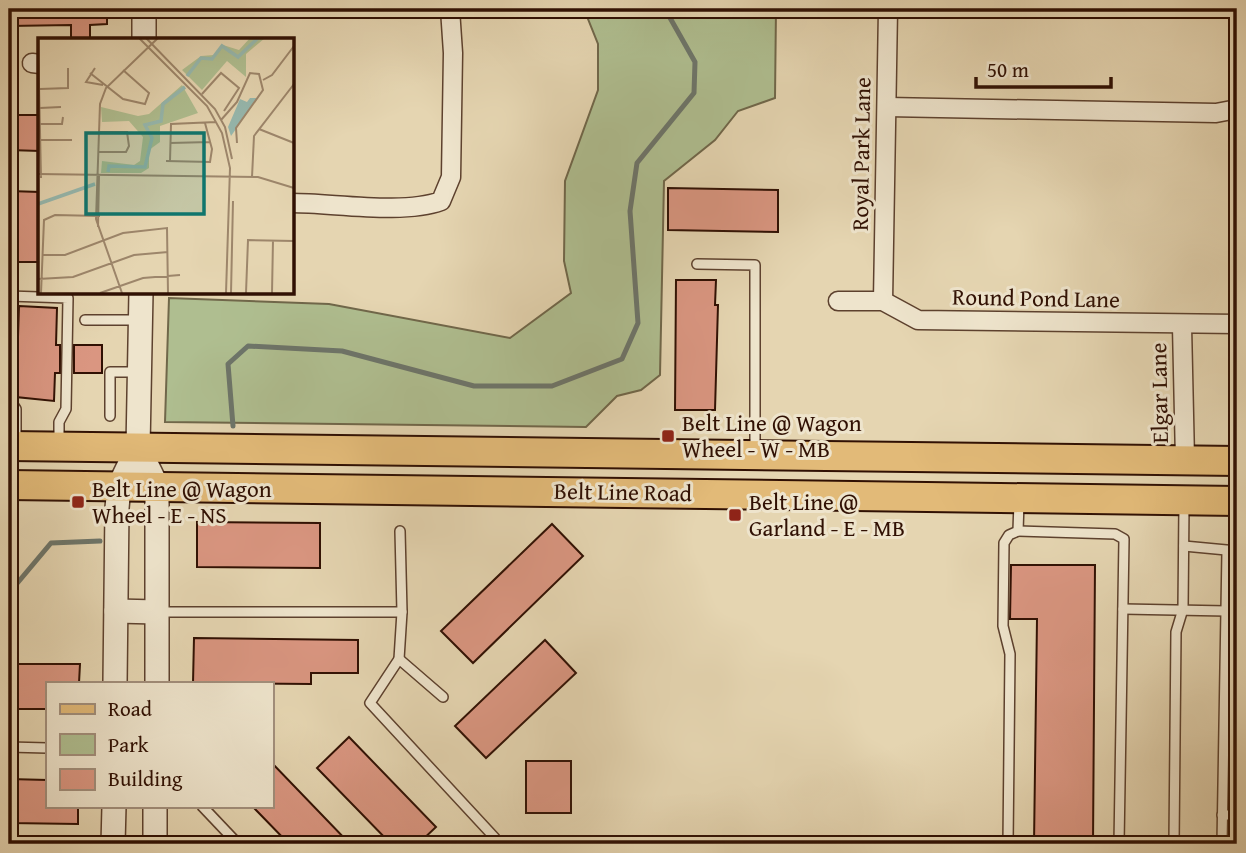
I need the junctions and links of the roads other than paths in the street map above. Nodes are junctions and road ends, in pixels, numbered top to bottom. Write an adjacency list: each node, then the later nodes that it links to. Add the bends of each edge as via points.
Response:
1 (144, 9): 4 (street)
2 (450, 9): 7 (street, via 451,177 441,201 407,207)
3 (888, 9): 5 (street, Royal Park Lane)
4 (144, 38)
5 (887, 107): 6 (street, via 1216,113); 13 (street, Royal Park Lane)
6 (1237, 109)
7 (294, 203)
8 (697, 264): 24 (lane, via 755,265)
9 (141, 294): 15 (street)
10 (70, 295): 11 (lane); 22 (lane, via 66,409 59,422)
11 (9, 296)
12 (838, 301): 13 (street, Round Pond Lane)
13 (883, 301): 17 (street, Round Pond Lane, via 918,320)
14 (85, 320): 15 (lane)
15 (140, 320): 18 (street)
16 (1237, 324): 17 (street, Round Pond Lane)
17 (1182, 326): 26 (street, Elgar Lane)
18 (139, 372): 20 (lane, via 110,372); 23 (street)
19 (9, 399): 21 (lane, via 16,409)
20 (110, 416)
21 (13, 446): 22 (main road, Belt Line Road)
22 (59, 447): 23 (main road, Belt Line Road)
23 (138, 447): 24 (main road, Belt Line Road); 29 (street); 30 (street)
24 (755, 454): 25 (main road, Belt Line Road); 31 (main road)
25 (921, 456): 26 (main road, Belt Line Road); 32 (main road)
26 (1185, 460): 27 (main road, Belt Line Road); 34 (main road)
27 (1237, 461)
28 (9, 485): 29 (main road, Belt Line Road)
29 (120, 486): 30 (main road, Belt Line Road); 42 (street)
30 (157, 486): 31 (main road, Belt Line Road); 44 (street)
31 (755, 494): 32 (main road, Belt Line Road)
32 (921, 496): 33 (main road, Belt Line Road)
33 (1020, 497): 34 (main road, Belt Line Road); 37 (lane)
34 (1184, 500): 35 (main road, Belt Line Road); 38 (lane)
35 (1237, 501)
36 (400, 531): 45 (lane)
37 (1018, 531): 40 (lane, via 1115,534 1124,539); 63 (lane, via 1004,544 1003,626 1010,654)
38 (1184, 546): 39 (lane); 41 (lane)
39 (1232, 551): 43 (lane)
40 (1123, 609): 41 (lane); 64 (lane)
41 (1183, 610): 43 (lane); 65 (lane, via 1177,632)
42 (116, 611): 44 (street); 49 (street)
43 (1227, 611): 46 (lane)
44 (157, 612): 45 (lane); 50 (street)
45 (402, 612): 48 (lane)
46 (1226, 651): 47 (lane); 57 (lane)
47 (1237, 651)
48 (399, 659): 51 (lane); 62 (lane, via 370,703)
49 (115, 682)
50 (157, 682)
51 (443, 697)
52 (9, 747): 53 (lane)
53 (46, 748)
54 (114, 808): 59 (street)
55 (155, 808): 60 (street)
56 (204, 808): 61 (lane)
57 (1222, 815): 58 (lane); 66 (lane)
58 (1237, 815)
59 (113, 844)
60 (155, 844)
61 (238, 844)
62 (496, 844)
63 (1008, 844)
64 (1119, 844)
65 (1174, 844)
66 (1222, 844)

